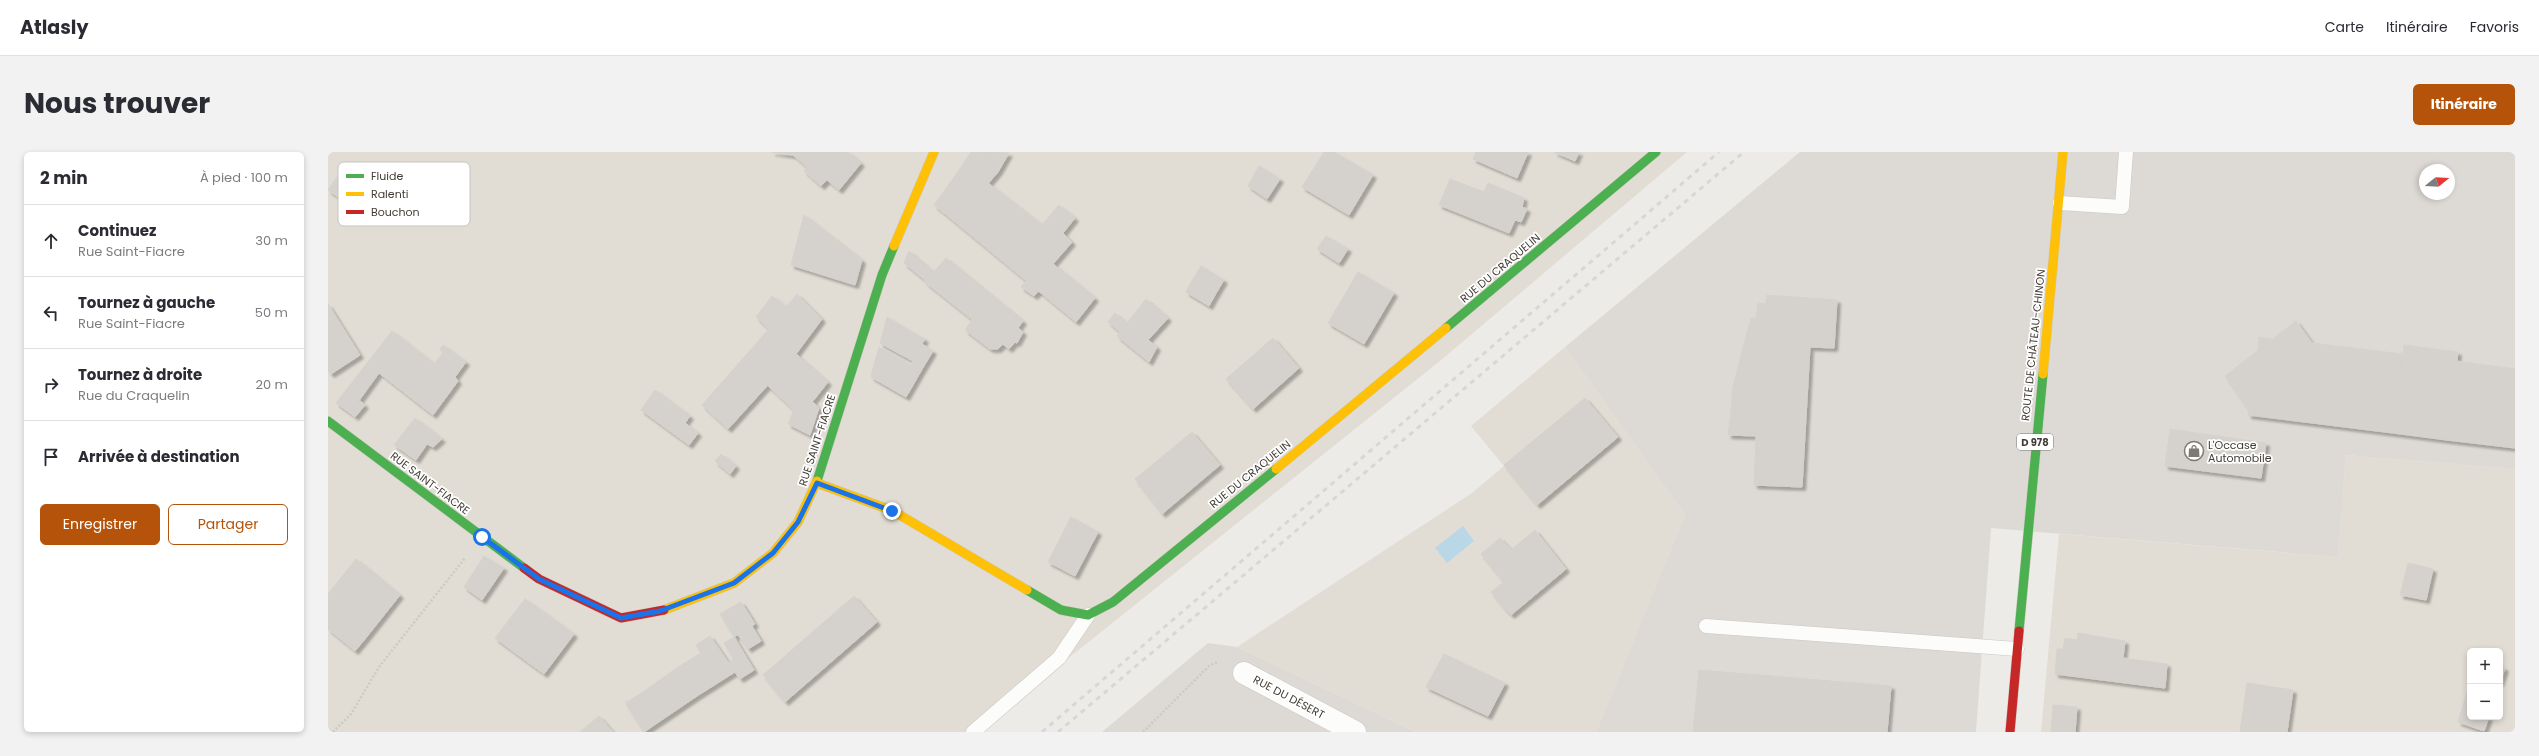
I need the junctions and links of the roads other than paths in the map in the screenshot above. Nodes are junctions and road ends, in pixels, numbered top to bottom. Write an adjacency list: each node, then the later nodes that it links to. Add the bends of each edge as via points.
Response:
1 (934, 152): 7 (street, RUE SAINT-FIACRE, via 882,275)
2 (1656, 152): 8 (street, RUE DU CRAQUELIN, via 1424,347 1113,602)
3 (2063, 152): 5 (street, ROUTE DE CHÂTEAU-CHINON / D 978)
4 (2126, 152): 5 (lane, via 2122,207)
5 (2060, 204): 10 (street, ROUTE DE CHÂTEAU-CHINON / D 978)
6 (328, 421): 7 (street, RUE SAINT-FIACRE, via 539,579 621,618 660,611 734,583 773,553 798,522)
7 (817, 483): 8 (street, via 892,511 1061,610)
8 (1088, 615): 12 (lane, via 1059,658)
9 (1706, 626): 10 (lane)
10 (2017, 649): 14 (street, ROUTE DE CHÂTEAU-CHINON / D 978)
11 (1244, 673): 13 (street, RUE DU DÉSERT)
12 (973, 732)
13 (1355, 732)
14 (2010, 732)

